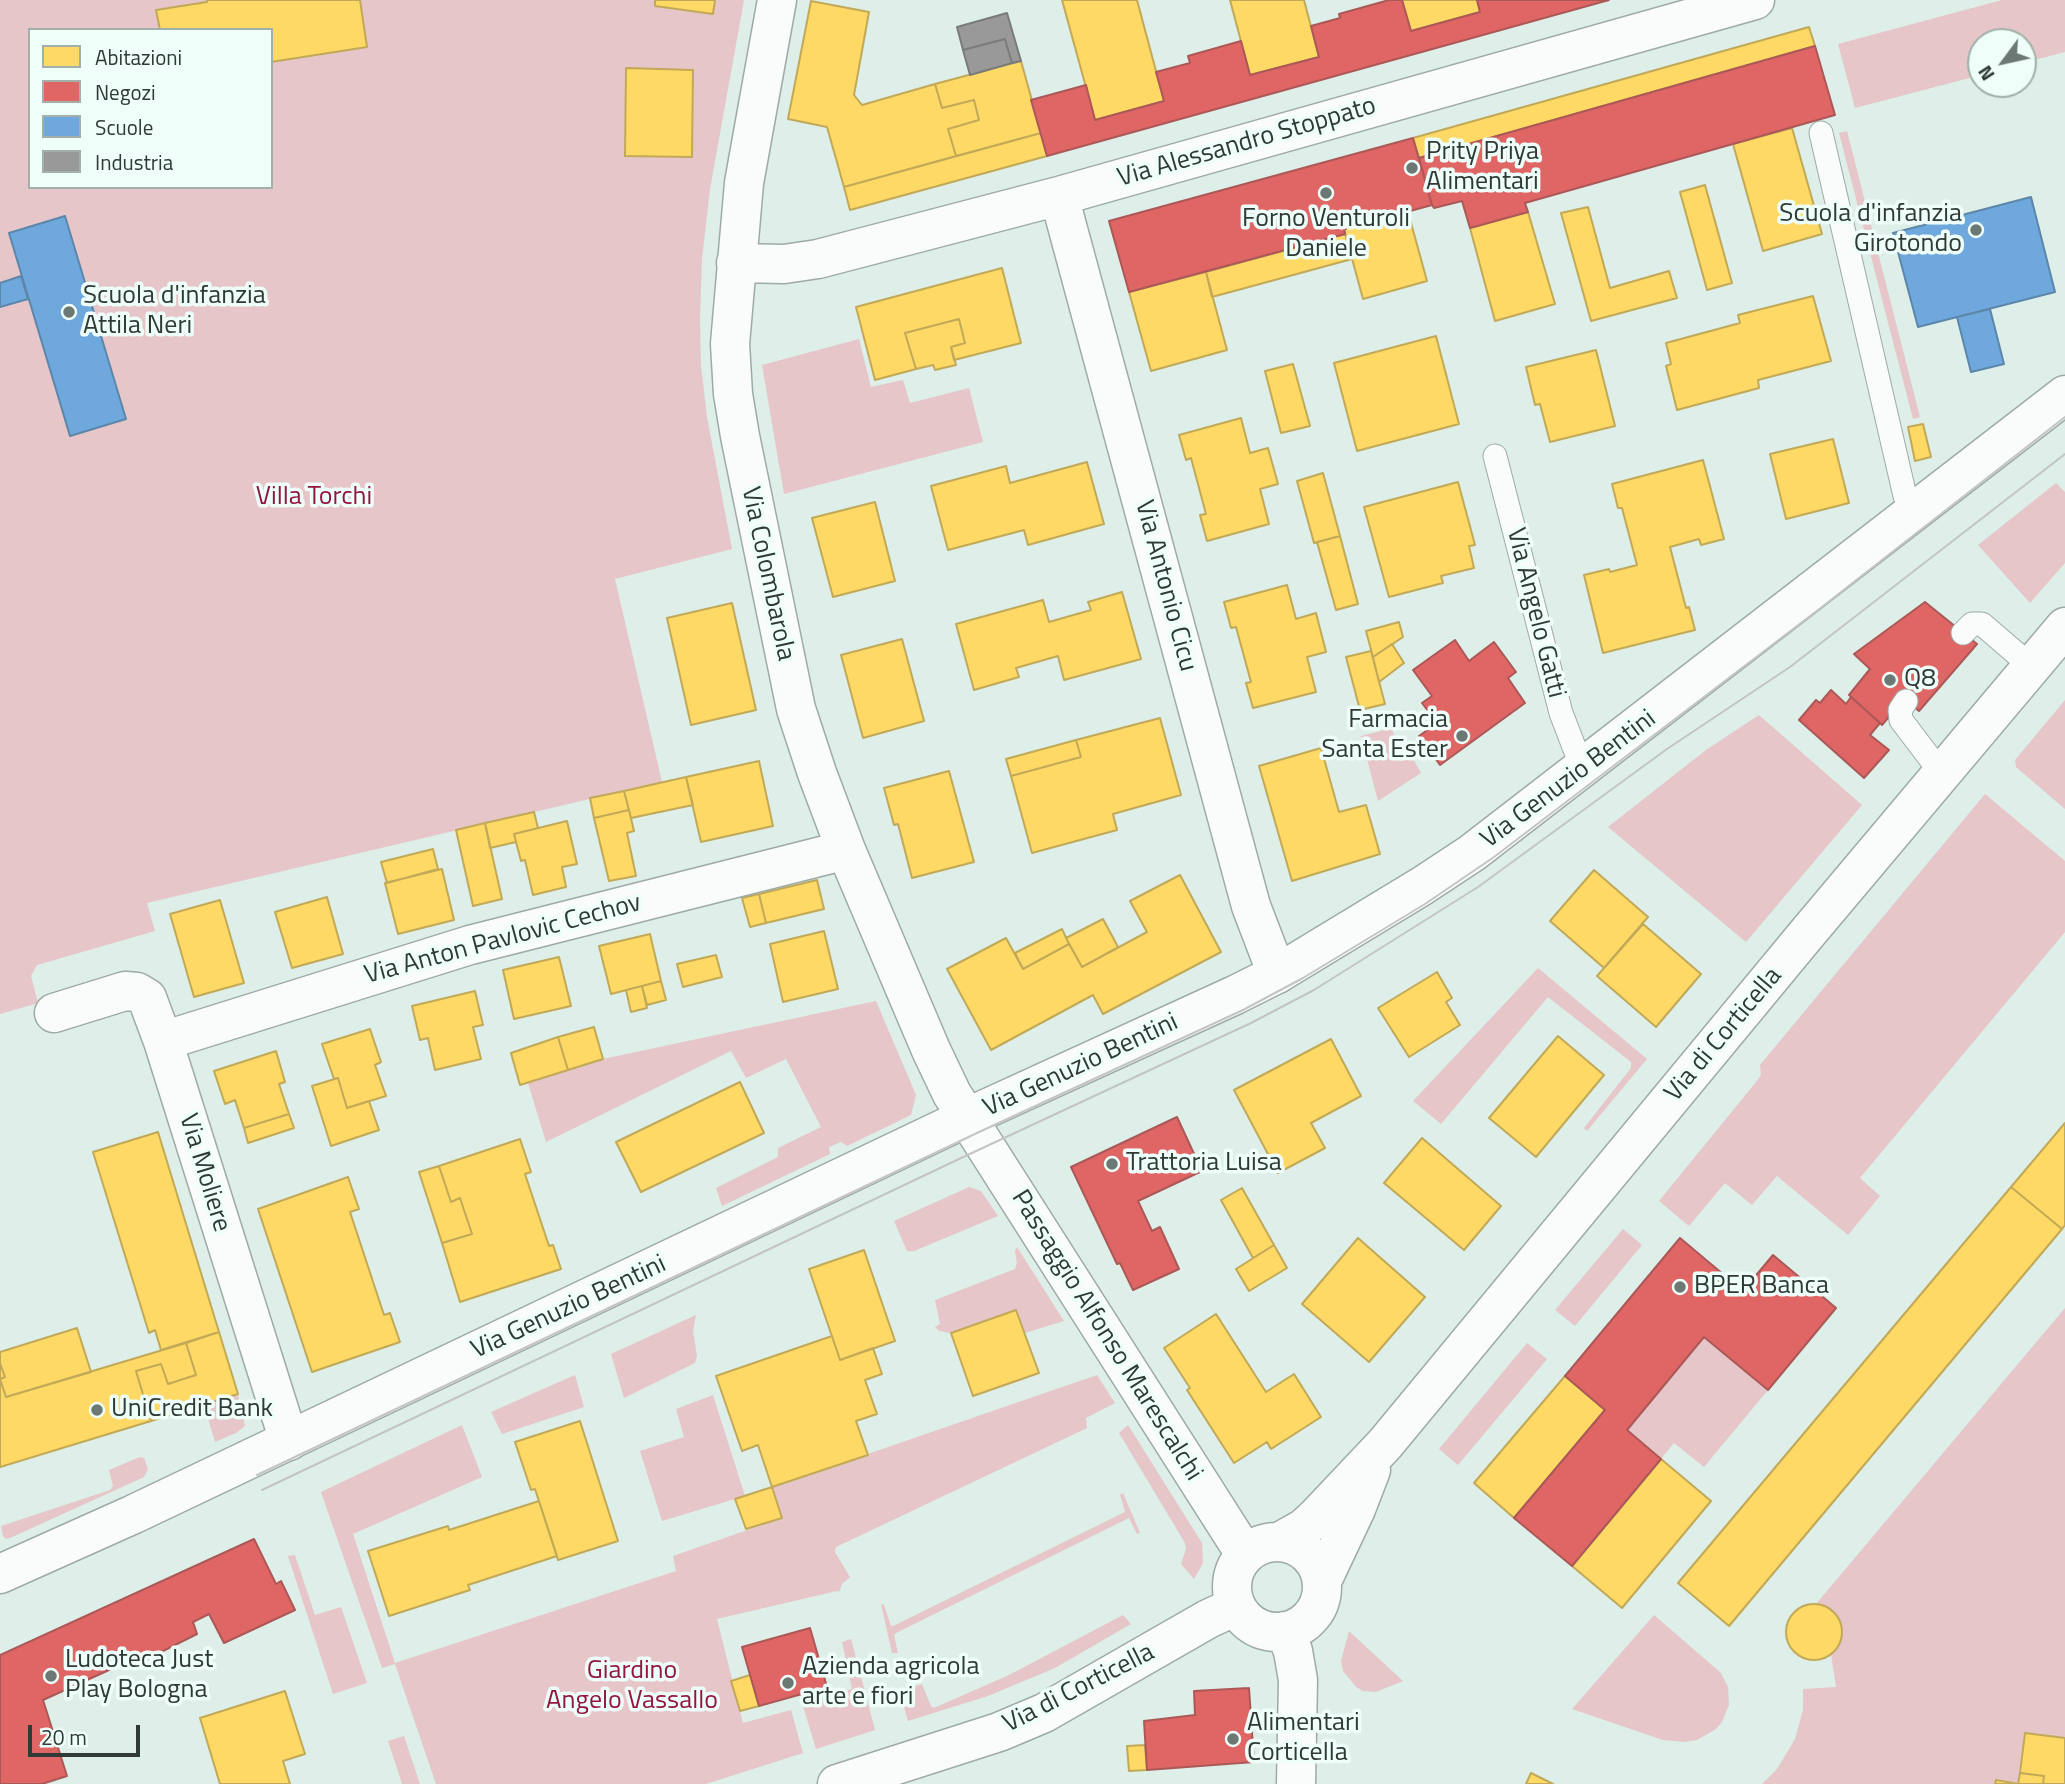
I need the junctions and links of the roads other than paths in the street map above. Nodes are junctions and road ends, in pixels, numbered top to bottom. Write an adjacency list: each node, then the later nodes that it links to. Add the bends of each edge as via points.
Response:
1 (777, 0): 5 (street, Via Colombarola, via 744,183)
2 (1738, 2): 4 (street, Via Alessandro Stoppato)
3 (1821, 133): 8 (lane, via 1902,482)
4 (1059, 196): 5 (street, Via Alessandro Stoppato, via 818,259); 16 (street, Via Antonio Cicu, via 1251,906)
5 (736, 263): 15 (street, Via Colombarola, via 730,366 750,495 796,709)
6 (2065, 395): 8 (street, Via Genuzio Bentini)
7 (1495, 456): 13 (lane, Via Angelo Gatti, via 1561,713)
8 (1914, 514): 13 (street, Via Genuzio Bentini)
9 (2065, 627): 11 (street, Via di Corticella)
10 (1963, 633): 11 (lane, via 1972,624 1982,624)
11 (2032, 667): 14 (street, Via di Corticella)
12 (1906, 701): 14 (lane, via 1900,710 1901,720)
13 (1586, 767): 16 (street, Via Genuzio Bentini, via 1446,872)
14 (1942, 774): 21 (street, Via di Corticella)
15 (846, 850): 18 (street, Via Anton Pavlovic Cechov, via 470,945); 19 (street, Via Colombarola, via 931,1050)
16 (1277, 974): 19 (street, Via Genuzio Bentini)
17 (54, 1013): 18 (street, Via Moliere, via 125,991 137,992 147,998)
18 (163, 1041): 20 (street, Via Moliere)
19 (966, 1118): 20 (street, Via Genuzio Bentini); 23 (street, Passaggio Alfonso Marescalchi)
20 (289, 1441): 24 (street, Via Genuzio Bentini)
21 (1385, 1444): 22 (street, Via di Corticella, via 1316,1517); 25 (street, Via di Corticella)
22 (1281, 1541): 23 (street, Via di Corticella, via 1259,1545); 25 (street, via 1310,1556)
23 (1245, 1554): 26 (street, via 1232,1577)
24 (0, 1574)
25 (1322, 1581): 27 (street, Via di Corticella, via 1315,1613 1307,1622)
26 (1236, 1606): 27 (street, via 1256,1627); 28 (street, Via di Corticella, via 1044,1713)
27 (1285, 1631): 29 (street, via 1298,1680)
28 (837, 1784)
29 (1296, 1784)

